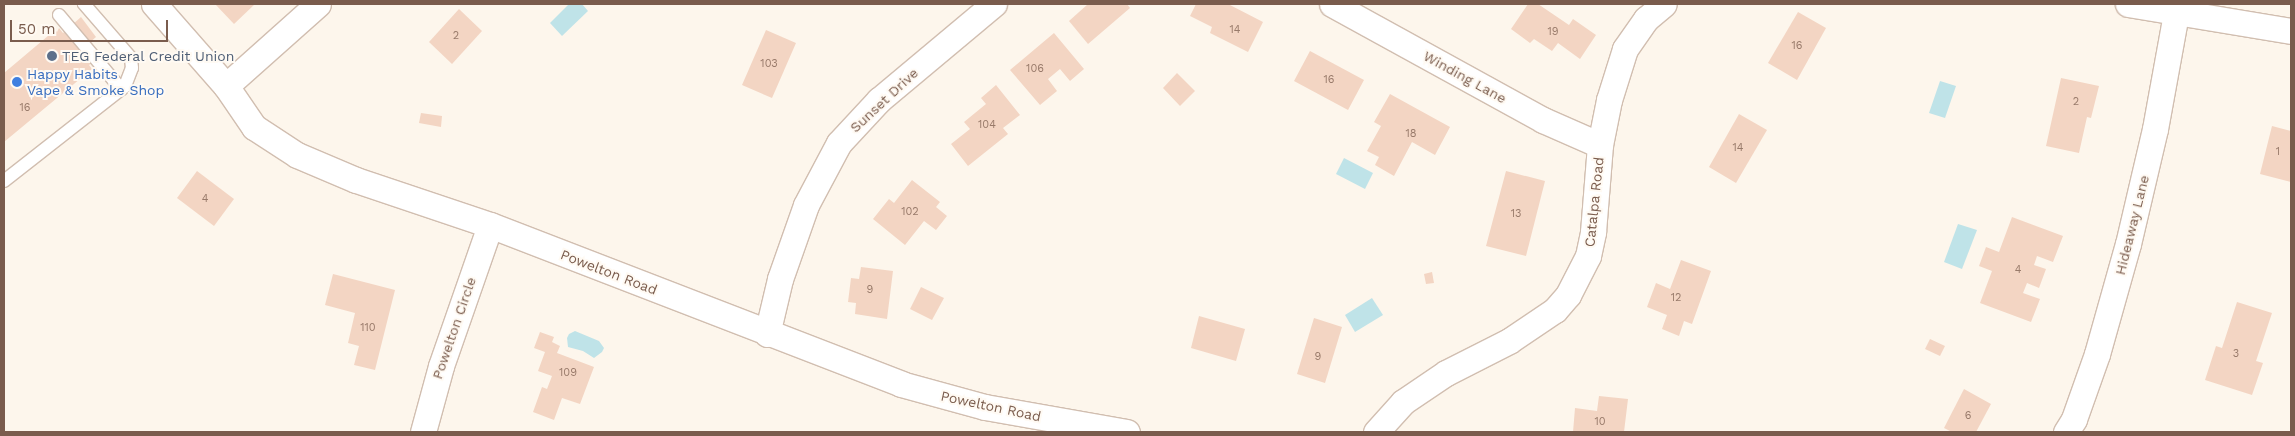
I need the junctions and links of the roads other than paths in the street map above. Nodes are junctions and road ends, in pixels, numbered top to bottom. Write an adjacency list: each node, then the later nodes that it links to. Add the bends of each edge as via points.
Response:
1 (84, 4): 12 (lane, via 131,58 132,68)
2 (154, 4): 11 (street, Powelton Road)
3 (318, 4): 11 (street)
4 (994, 4): 16 (street, Sunset Drive, via 879,100 839,144 806,205 780,279)
5 (1332, 4): 13 (street, Winding Lane, via 1543,120)
6 (1664, 4): 13 (street, Catalpa Road, via 1646,19 1626,49 1608,100)
7 (2128, 4): 8 (street)
8 (2176, 13): 10 (street); 20 (street, Hideaway Lane, via 2155,129 2128,244 2097,354 2074,419)
9 (59, 15): 12 (lane)
10 (2291, 31)
11 (226, 86): 15 (street, Powelton Road, via 254,127 297,155 356,180)
12 (121, 90): 14 (lane)
13 (1600, 145): 19 (street, Catalpa Road, via 1588,256 1568,295 1555,310 1509,341 1446,373 1403,402)
14 (4, 181)
15 (490, 225): 16 (street, Powelton Road); 17 (street, Powelton Circle, via 440,366)
16 (767, 334): 18 (street, Powelton Road, via 901,384 985,407)
17 (423, 432)
18 (1127, 432)
19 (1376, 432)
20 (2066, 432)

